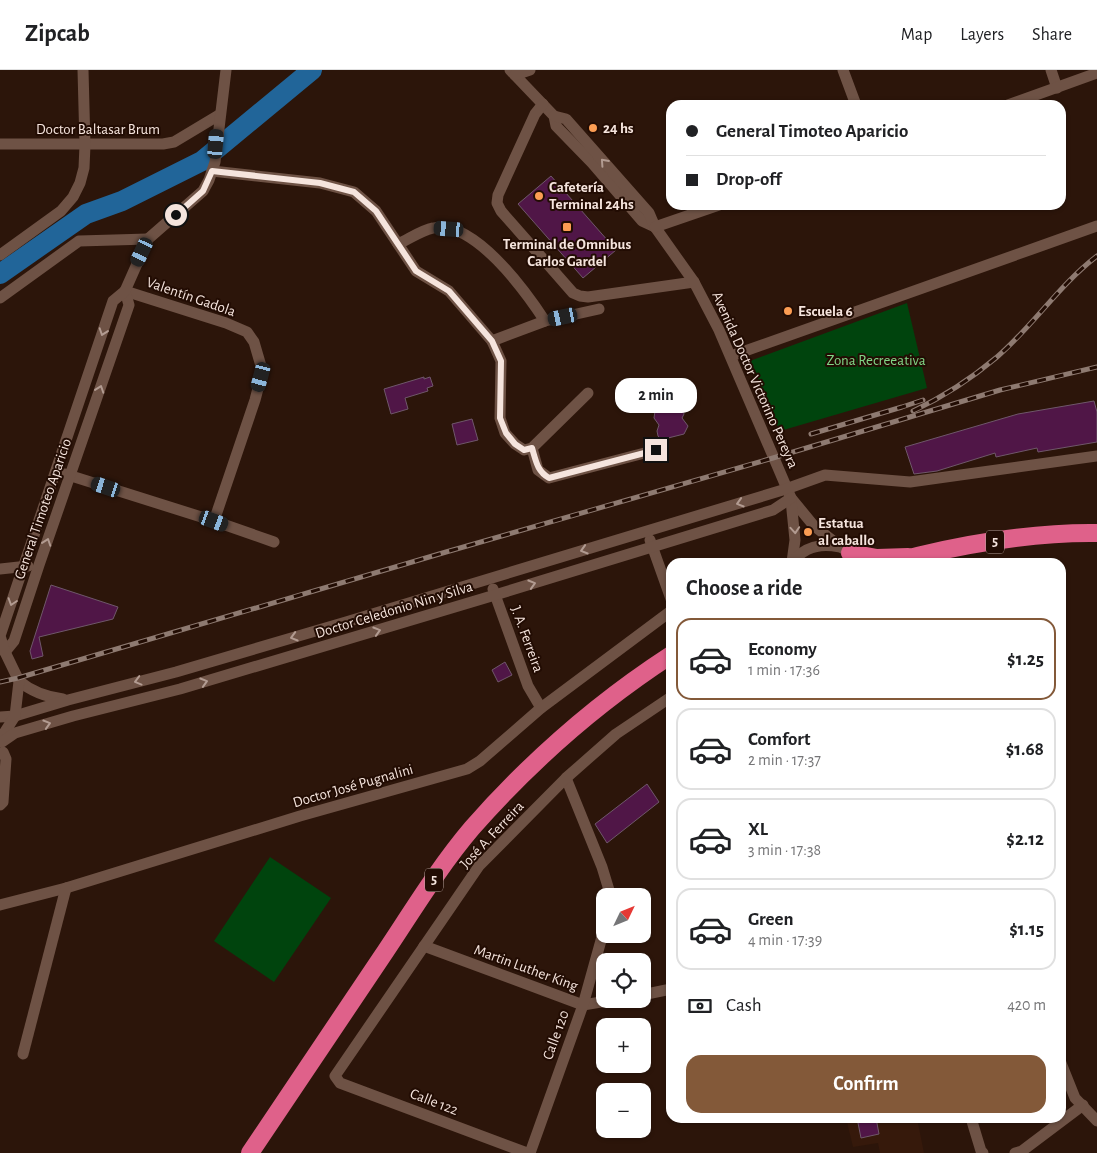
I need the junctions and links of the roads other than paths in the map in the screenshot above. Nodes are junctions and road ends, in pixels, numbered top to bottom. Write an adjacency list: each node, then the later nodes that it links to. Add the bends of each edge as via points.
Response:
1 (83, 70): 14 (street)
2 (226, 70): 12 (street)
3 (530, 70): 6 (street)
4 (843, 70): 9 (street)
5 (1050, 70): 8 (street)
6 (513, 73): 11 (street, Avenida Doctor Victorino Pereyra)
7 (1097, 74): 8 (street)
8 (1057, 88): 10 (street)
9 (854, 100)
10 (1022, 100)
11 (543, 104): 18 (street, Avenida Doctor Victorino Pereyra, via 554,116 556,126 642,221); 22 (street, via 498,195 501,211 573,293 580,296)
12 (218, 121): 14 (street, Doctor Baltasar Brum, via 170,143); 15 (street)
13 (0, 144): 14 (street, Doctor Baltasar Brum)
14 (85, 145): 21 (street, via 84,168 73,197 60,211)
15 (213, 167): 19 (street, General Timoteo Aparicio, via 203,191); 20 (street, via 320,183 354,192 376,211)
16 (704, 210): 18 (street)
17 (1097, 226): 28 (street)
18 (655, 227): 22 (street, Avenida Doctor Victorino Pereyra)
19 (148, 239): 23 (street, General Timoteo Aparicio); 24 (street, via 79,242)
20 (398, 244): 26 (street, via 434,228 466,235 486,249 511,274); 27 (street, via 416,271 449,291)
21 (0, 254)
22 (694, 282): 28 (street, Avenida Doctor Victorino Pereyra)
23 (125, 291): 33 (street, General Timoteo Aparicio, one-way to 33, via 113,301); 34 (street, General Timoteo Aparicio, one-way to 23, via 129,304); 36 (street, Valentín Gadola, via 226,323 246,332 254,342 261,377)
24 (0, 298)
25 (599, 309): 26 (street)
26 (545, 321): 27 (street)
27 (492, 341): 30 (street, via 501,361 500,418 515,444 524,450)
28 (731, 356): 35 (street, Avenida Doctor Victorino Pereyra)
29 (588, 393): 30 (street)
30 (532, 448): 31 (street, via 538,470 549,478)
31 (656, 450)
32 (1097, 456): 35 (street, via 910,482 825,475)
33 (56, 471): 34 (street); 47 (street, General Timoteo Aparicio)
34 (70, 475): 36 (street); 46 (street, General Timoteo Aparicio, one-way to 34)
35 (789, 494): 37 (street, Doctor Celedonio Nin y Silva, one-way to 37); 40 (street, Doctor Celedonio Nin y Silva, via 773,510); 41 (street, via 814,526); 42 (street, one-way to 42, via 795,540)
36 (214, 521): 39 (street)
37 (646, 531): 40 (street); 49 (street, Doctor Celedonio Nin y Silva, one-way to 49)
38 (1097, 533): 45 (highway, 5, via 977,544)
39 (274, 542)
40 (652, 547): 50 (street); 51 (street, Doctor Celedonio Nin y Silva, one-way to 40)
41 (850, 555): 43 (street, via 831,545 812,547); 44 (highway)
42 (793, 558)
43 (797, 558)
44 (877, 558)
45 (916, 558)
46 (39, 565): 47 (street); 55 (street, General Timoteo Aparicio, via 14,641)
47 (23, 567): 48 (street); 55 (street, General Timoteo Aparicio, one-way to 55, via 0,636)
48 (0, 569)
49 (489, 578): 51 (street, J. A. Ferreira); 53 (street, Doctor Celedonio Nin y Silva)
50 (666, 585)
51 (495, 595): 54 (street, Doctor Celedonio Nin y Silva, one-way to 51); 62 (street, J. A. Ferreira, via 528,686)
52 (666, 615): 62 (street, Doctor José Pugnalini)
53 (346, 622): 54 (street); 57 (street, Doctor Celedonio Nin y Silva, one-way to 57)
54 (351, 638): 59 (street, Doctor Celedonio Nin y Silva, one-way to 54)
55 (2, 653): 58 (street)
56 (666, 658): 85 (highway, 5, via 565,734 471,830 415,906)
57 (176, 672): 59 (street); 60 (street, Doctor Celedonio Nin y Silva, one-way to 60)
58 (19, 681): 60 (street, via 47,697); 63 (street)
59 (180, 689): 65 (street, Doctor Celedonio Nin y Silva, one-way to 59, via 15,733)
60 (68, 700): 63 (street, Doctor Celedonio Nin y Silva)
61 (666, 700): 66 (street, José A. Ferreira, via 616,734)
62 (541, 708): 68 (street, Doctor José Pugnalini, via 467,769)
63 (15, 716): 64 (street, Doctor Celedonio Nin y Silva); 65 (street)
64 (0, 717)
65 (1, 745): 67 (street, via 6,759 3,802)
66 (566, 778): 69 (street); 72 (street, José A. Ferreira, via 480,866)
67 (0, 805)
68 (66, 888): 70 (street, Doctor José Pugnalini); 77 (street)
69 (608, 888)
70 (0, 905)
71 (600, 943): 76 (street, Calle 120)
72 (424, 946): 76 (street, Martin Luther King); 78 (street, José A. Ferreira)
73 (666, 991): 74 (street)
74 (651, 993)
75 (596, 1003): 76 (street, Martin Luther King)
76 (583, 1005): 86 (street, Calle 120)
77 (22, 1054)
78 (335, 1076): 86 (street, Calle 122, via 340,1083)
79 (1066, 1076): 80 (street, via 1075,1098)
80 (1082, 1105): 81 (street); 82 (street)
81 (1066, 1117)
82 (1097, 1121)
83 (972, 1123): 87 (street)
84 (1058, 1123): 88 (street)
85 (250, 1153)
86 (528, 1153)
87 (983, 1153)
88 (1015, 1153)

